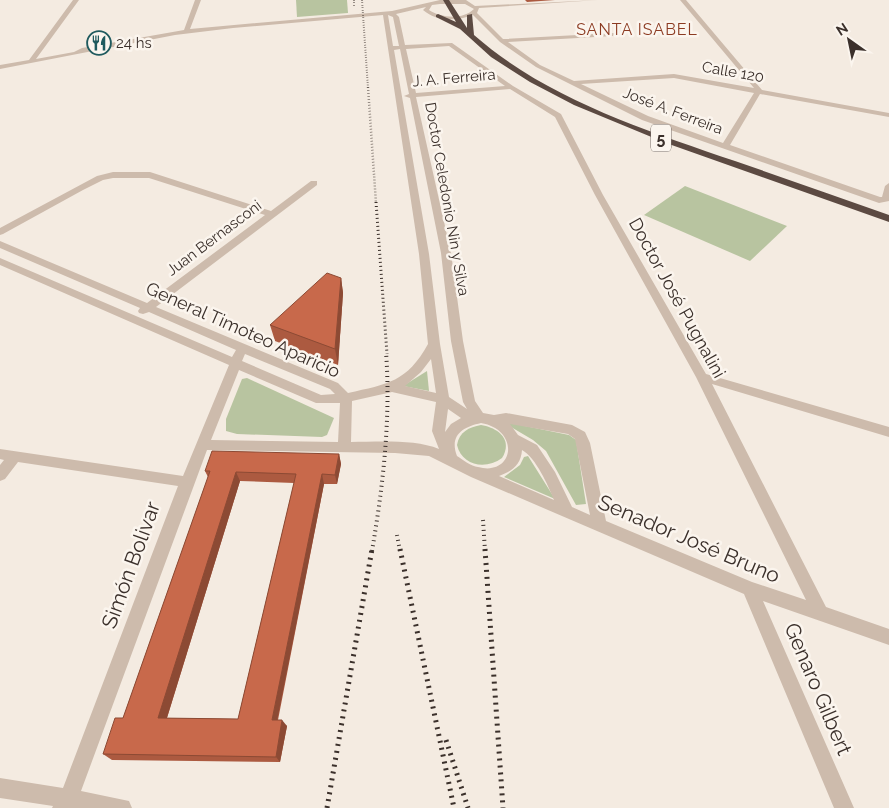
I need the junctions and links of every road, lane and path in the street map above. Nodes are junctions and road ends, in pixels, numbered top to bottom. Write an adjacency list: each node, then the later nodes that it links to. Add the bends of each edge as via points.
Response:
1 (76, 0): 19 (street)
2 (198, 0): 13 (street)
3 (595, 0): 8 (street)
4 (683, 0): 23 (street)
5 (447, 1): 6 (street); 7 (street); 11 (highway, 5)
6 (463, 1): 8 (street)
7 (434, 3): 9 (street); 10 (street, via 426,10)
8 (473, 12): 11 (street); 15 (highway); 16 (street, José A. Ferreira)
9 (388, 13): 10 (street); 13 (street); 17 (street, Doctor Celedonio Nin y Silva, via 396,17); 18 (street, Doctor Celedonio Nin y Silva)
10 (436, 16): 11 (street); 12 (highway)
11 (455, 17): 12 (highway, 5)
12 (462, 26): 15 (highway, 5)
13 (186, 32): 19 (street)
14 (613, 34): 16 (street)
15 (471, 36): 33 (highway, 5, via 493,55 534,81 605,116)
16 (502, 41): 21 (street, José A. Ferreira)
17 (403, 47): 18 (street); 22 (street, Doctor José Pugnalini, via 450,44); 24 (street, Doctor Celedonio Nin y Silva)
18 (391, 48): 25 (street, Doctor Celedonio Nin y Silva)
19 (31, 61): 20 (street)
20 (0, 67)
21 (570, 83): 23 (street, Calle 120, via 668,76); 27 (street, José A. Ferreira, via 645,118)
22 (511, 87): 24 (street, J. A. Ferreira); 43 (street, Doctor José Pugnalini, via 558,116)
23 (759, 90): 26 (street, Calle 120); 27 (street)
24 (414, 95): 25 (street, J. A. Ferreira); 28 (street, Doctor Celedonio Nin y Silva)
25 (399, 96): 29 (street, Doctor Celedonio Nin y Silva)
26 (889, 116)
27 (725, 146): 31 (street, José A. Ferreira, via 879,200 886,199)
28 (426, 154): 29 (street); 36 (street, Doctor Celedonio Nin y Silva)
29 (410, 155): 36 (street, Doctor Celedonio Nin y Silva)
30 (314, 183): 32 (street, Juan Bernasconi)
31 (889, 186)
32 (271, 214): 34 (street, via 150,175 113,175 100,178); 38 (street, Juan Bernasconi)
33 (889, 219)
34 (0, 232)
35 (0, 244): 38 (street, General Timoteo Aparicio)
36 (435, 254): 40 (street, Doctor Celedonio Nin y Silva); 47 (street, Doctor Celedonio Nin y Silva, via 468,402)
37 (0, 261): 39 (street, General Timoteo Aparicio)
38 (148, 307): 39 (street, Juan Bernasconi); 41 (street, General Timoteo Aparicio)
39 (133, 318): 42 (street, General Timoteo Aparicio)
40 (434, 344): 44 (street, via 424,363); 46 (street, Doctor Celedonio Nin y Silva)
41 (242, 348): 42 (street, Simón Bolivar); 45 (street, General Timoteo Aparicio, via 334,386)
42 (236, 364): 45 (street, General Timoteo Aparicio, via 320,400); 51 (street, Simón Bolivar)
43 (702, 378): 49 (street); 62 (street, Doctor José Pugnalini)
44 (392, 388): 45 (street); 46 (street)
45 (346, 398): 52 (street)
46 (443, 399): 47 (street); 54 (street, Doctor Celedonio Nin y Silva, via 438,431)
47 (476, 419): 48 (street); 54 (street, via 456,426 449,435 446,445)
48 (495, 420): 50 (street, via 510,430); 60 (street, via 506,418 562,428 580,436)
49 (889, 432)
50 (515, 439): 56 (street, via 516,452 508,465 494,472); 59 (street, via 532,449)
51 (201, 445): 52 (street); 58 (street, Simón Bolivar)
52 (344, 448): 54 (street, via 395,448)
53 (0, 454): 55 (street)
54 (449, 456): 56 (street)
55 (14, 457): 57 (street); 58 (street)
56 (476, 473): 59 (street, Senador José Bruno)
57 (0, 475)
58 (187, 482): 65 (street, Simón Bolivar)
59 (567, 511): 60 (street, Senador José Bruno)
60 (599, 524): 61 (street, Senador José Bruno)
61 (750, 589): 62 (street, Senador José Bruno); 67 (street, Genaro Gilbert)
62 (821, 614): 63 (street, Senador José Bruno)
63 (889, 637)
64 (0, 788): 65 (street)
65 (66, 806): 66 (street)
66 (122, 808)
67 (844, 808)

